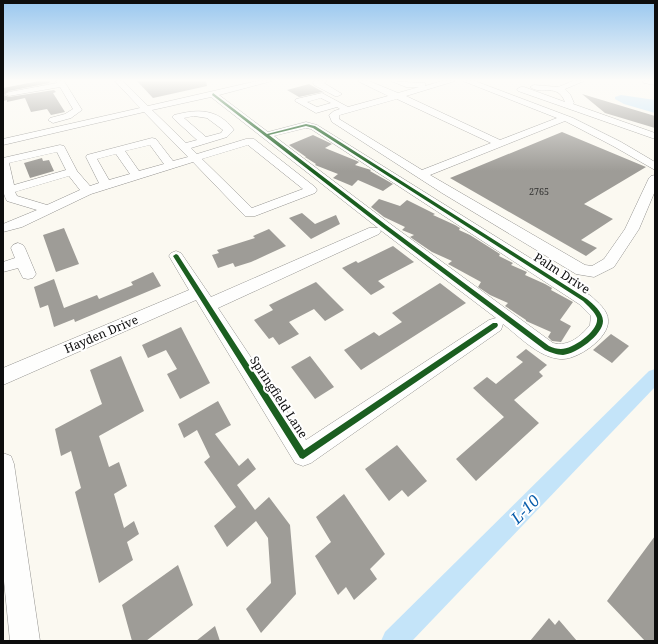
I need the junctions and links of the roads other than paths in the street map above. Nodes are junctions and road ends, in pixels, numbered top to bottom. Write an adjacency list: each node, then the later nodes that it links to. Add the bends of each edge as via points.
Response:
1 (76, 111): 10 (street, via 68,116)
2 (137, 111): 16 (street)
3 (148, 111): 12 (street)
4 (238, 111): 13 (street, Palm Drive)
5 (337, 111): 24 (street, via 335,120)
6 (430, 111): 17 (street)
7 (547, 111): 9 (street)
8 (585, 111): 14 (street)
9 (565, 118): 17 (street); 22 (street, via 617,144)
10 (46, 121)
11 (186, 125): 12 (street); 15 (street); 15 (street, via 177,117 196,112 209,114 229,130 224,135)
12 (167, 130): 18 (street)
13 (266, 135): 13 (street, Palm Drive, via 547,348 562,352 576,348 598,329 600,319 585,300 314,127 295,126)
14 (655, 136)
15 (204, 141): 18 (street)
16 (3, 142)
17 (500, 144): 24 (street)
18 (185, 147): 20 (street)
19 (119, 150): 21 (street, via 152,141); 25 (street); 27 (street, via 91,157)
20 (195, 157): 20 (street, via 250,214 311,190 250,141); 21 (street)
21 (171, 165): 25 (street)
22 (655, 167)
23 (72, 172): 28 (street); 28 (street, via 60,148 3,161); 29 (street)
24 (422, 174): 26 (street, via 581,270 594,272 609,263 632,229)
25 (137, 176): 27 (street)
26 (655, 178)
27 (106, 185): 29 (street)
28 (9, 190): 30 (street, via 11,198)
29 (87, 191): 30 (street)
30 (48, 209): 31 (street)
31 (3, 228)
32 (374, 231): 36 (street, Hayden Drive)
33 (176, 256): 36 (street, Springfield Lane)
34 (23, 261): 35 (street)
35 (3, 267)
36 (203, 299): 37 (street, Springfield Lane, via 303,455); 38 (street, Hayden Drive)
37 (495, 325)
38 (3, 377)
39 (4, 481): 40 (street)
40 (26, 641)

